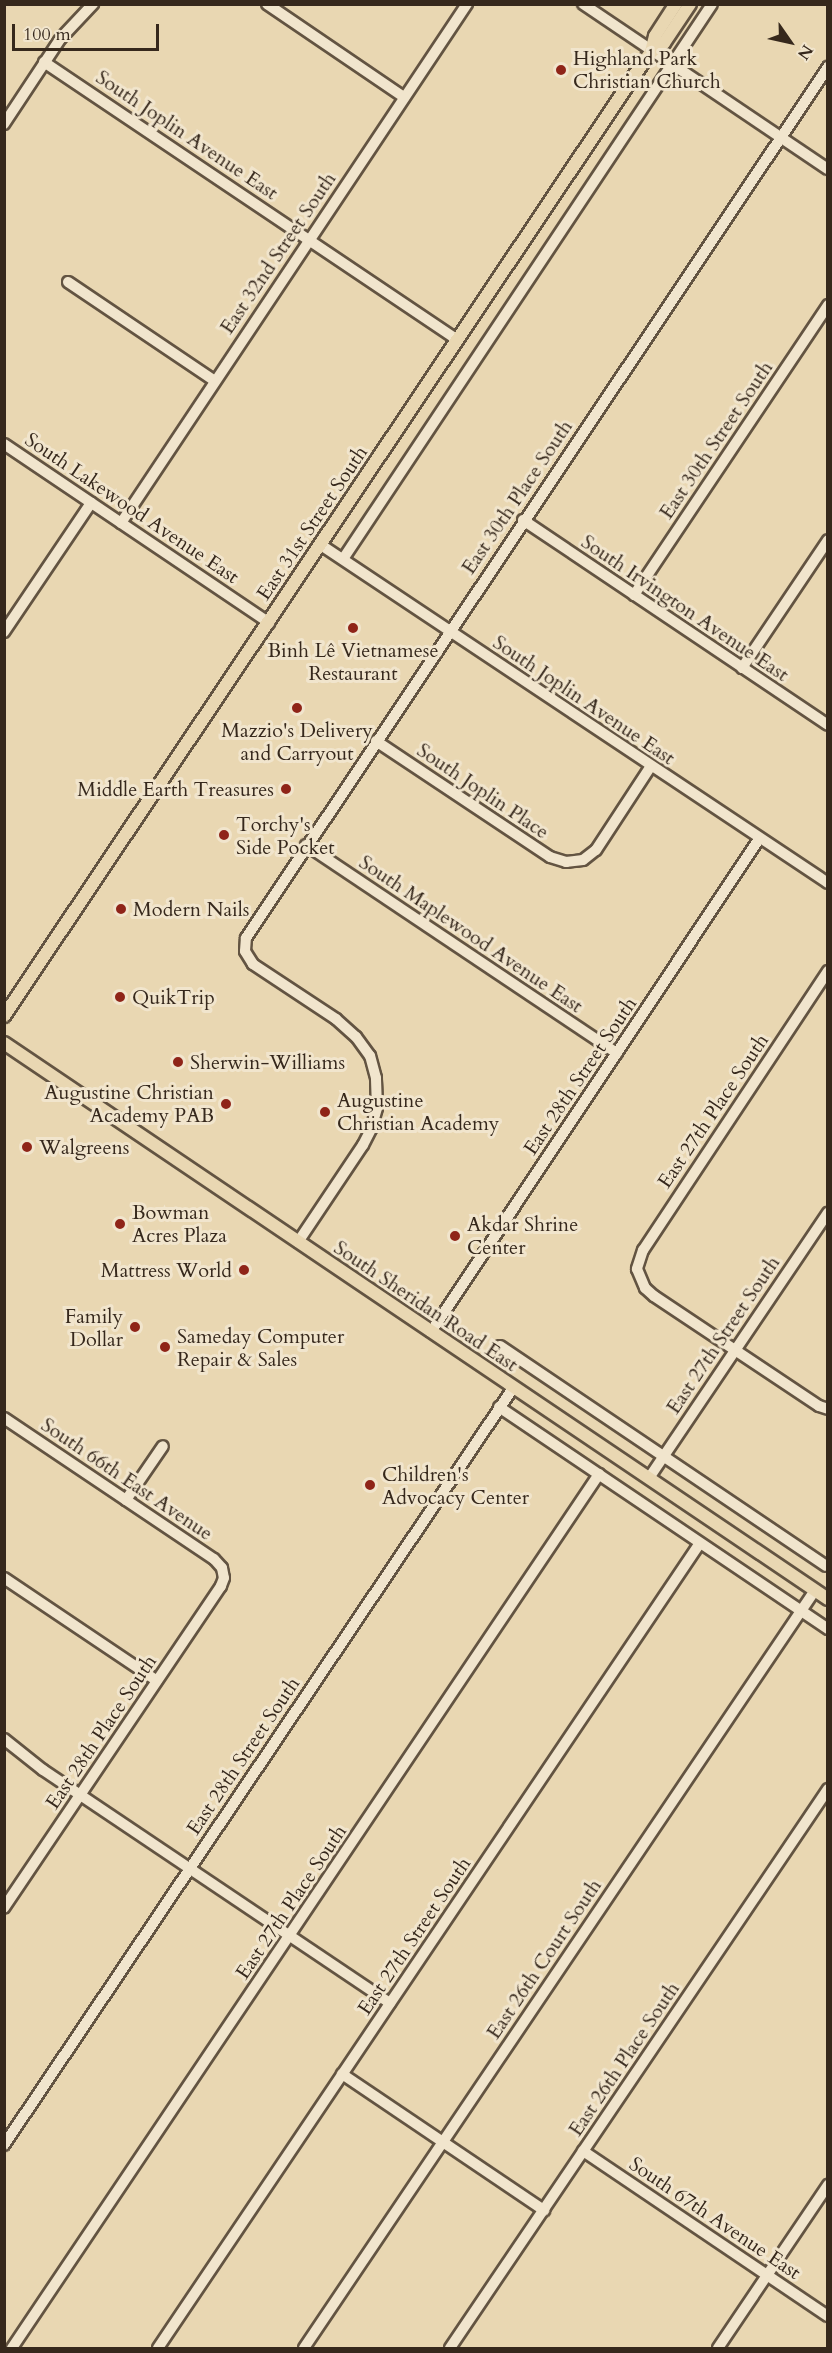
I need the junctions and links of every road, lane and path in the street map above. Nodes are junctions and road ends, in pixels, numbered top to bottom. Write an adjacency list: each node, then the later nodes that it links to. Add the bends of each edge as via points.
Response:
1 (93, 4): 9 (street)
2 (267, 4): 12 (street)
3 (467, 4): 12 (street, East 32nd Street South)
4 (583, 4): 8 (street)
5 (676, 4): 8 (main road, East 31st Street South, via 655,36)
6 (690, 4): 8 (main road, East 31st Street South, via 664,43)
7 (712, 4): 10 (street)
8 (651, 52): 10 (street); 19 (main road, East 31st Street South)
9 (44, 62): 13 (street); 16 (street, South Joplin Avenue East)
10 (671, 66): 14 (street); 27 (street)
11 (828, 67): 14 (street, East 30th Place South)
12 (404, 97): 16 (street, East 32nd Street South)
13 (4, 124)
14 (780, 137): 15 (street); 23 (street, East 30th Place South)
15 (828, 169)
16 (310, 239): 19 (street, South Joplin Avenue East); 20 (street, East 32nd Street South)
17 (68, 282): 20 (street)
18 (828, 305): 28 (street, East 30th Street South)
19 (458, 340): 26 (main road, East 31st Street South)
20 (215, 381): 24 (street, East 32nd Street South)
21 (4, 444): 22 (street, South Lakewood Avenue East)
22 (91, 503): 24 (street, South Lakewood Avenue East); 31 (street)
23 (523, 520): 28 (street, South Irvington Avenue East); 30 (street, East 30th Place South)
24 (121, 523): 29 (street, South Lakewood Avenue East)
25 (828, 540): 32 (street)
26 (321, 545): 27 (street, South Joplin Avenue East); 29 (main road, East 31st Street South)
27 (342, 559): 30 (street, South Joplin Avenue East)
28 (634, 595): 32 (street, South Irvington Avenue East)
29 (268, 623): 40 (main road, East 31st Street South)
30 (449, 631): 34 (street, East 30th Place South); 35 (street, South Joplin Avenue East)
31 (4, 632)
32 (742, 668): 33 (street, South Irvington Avenue East)
33 (828, 724)
34 (376, 741): 35 (street, South Joplin Place, via 560,862 583,860 596,850); 37 (street, East 30th Place South)
35 (651, 766): 36 (street, South Joplin Avenue East)
36 (759, 839): 38 (street, South Joplin Avenue East); 42 (street, East 28th Street South)
37 (306, 845): 42 (street, South Maplewood Avenue East); 44 (street, East 30th Place South, via 250,929 245,951 253,964 336,1019 356,1037 370,1056 378,1090 373,1124 363,1145)
38 (828, 883)
39 (828, 971): 47 (street, East 27th Place South, via 638,1262 645,1288)
40 (4, 1016)
41 (4, 1043): 44 (main road, South Sheridan Road East)
42 (617, 1053): 45 (street, East 28th Street South)
43 (828, 1213): 47 (street, East 27th Street South)
44 (298, 1242): 45 (main road, South Sheridan Road East)
45 (430, 1332): 48 (main road, South Sheridan Road East)
46 (500, 1346): 53 (street, South Sheridan Road East)
47 (735, 1351): 50 (street); 53 (street, East 27th Street South)
48 (513, 1388): 49 (street, East 28th Street South); 55 (main road, South Sheridan Road East)
49 (499, 1407): 54 (street); 69 (street, East 28th Street South)
50 (828, 1409)
51 (4, 1418): 56 (street, South 66th East Avenue)
52 (163, 1446): 56 (street)
53 (663, 1456): 55 (street, East 27th Street South); 58 (street, South Sheridan Road East)
54 (599, 1474): 57 (street); 71 (street, East 27th Place South)
55 (649, 1478): 61 (main road, South Sheridan Road East)
56 (126, 1500): 59 (street, South 66th East Avenue, via 214,1559)
57 (700, 1543): 63 (street); 72 (street, East 27th Street South)
58 (826, 1566)
59 (223, 1574): 65 (street, East 28th Place South, via 220,1586)
60 (4, 1578): 65 (street)
61 (815, 1590): 62 (main road, South Sheridan Road East); 63 (street, East 26th Court South)
62 (828, 1599)
63 (800, 1611): 64 (street); 74 (street, East 26th Court South)
64 (828, 1629)
65 (157, 1681): 68 (street, East 28th Place South)
66 (4, 1739): 68 (street)
67 (828, 1790): 76 (street, East 26th Place South)
68 (80, 1795): 69 (street); 70 (street, East 28th Place South)
69 (190, 1868): 71 (street); 75 (street, East 28th Street South)
70 (4, 1908)
71 (290, 1935): 72 (street); 81 (street, East 27th Place South)
72 (390, 2003): 73 (street, East 27th Street South)
73 (342, 2074): 74 (street); 82 (street, East 27th Street South)
74 (443, 2141): 78 (street); 83 (street, East 26th Court South)
75 (4, 2145)
76 (583, 2151): 78 (street, East 26th Place South); 79 (street, South 67th Avenue East)
77 (828, 2185): 79 (street)
78 (544, 2210): 84 (street, East 26th Place South)
79 (767, 2275): 80 (street, South 67th Avenue East); 85 (street)
80 (828, 2316)
81 (12, 2349)
82 (158, 2349)
83 (304, 2349)
84 (450, 2349)
85 (718, 2349)

